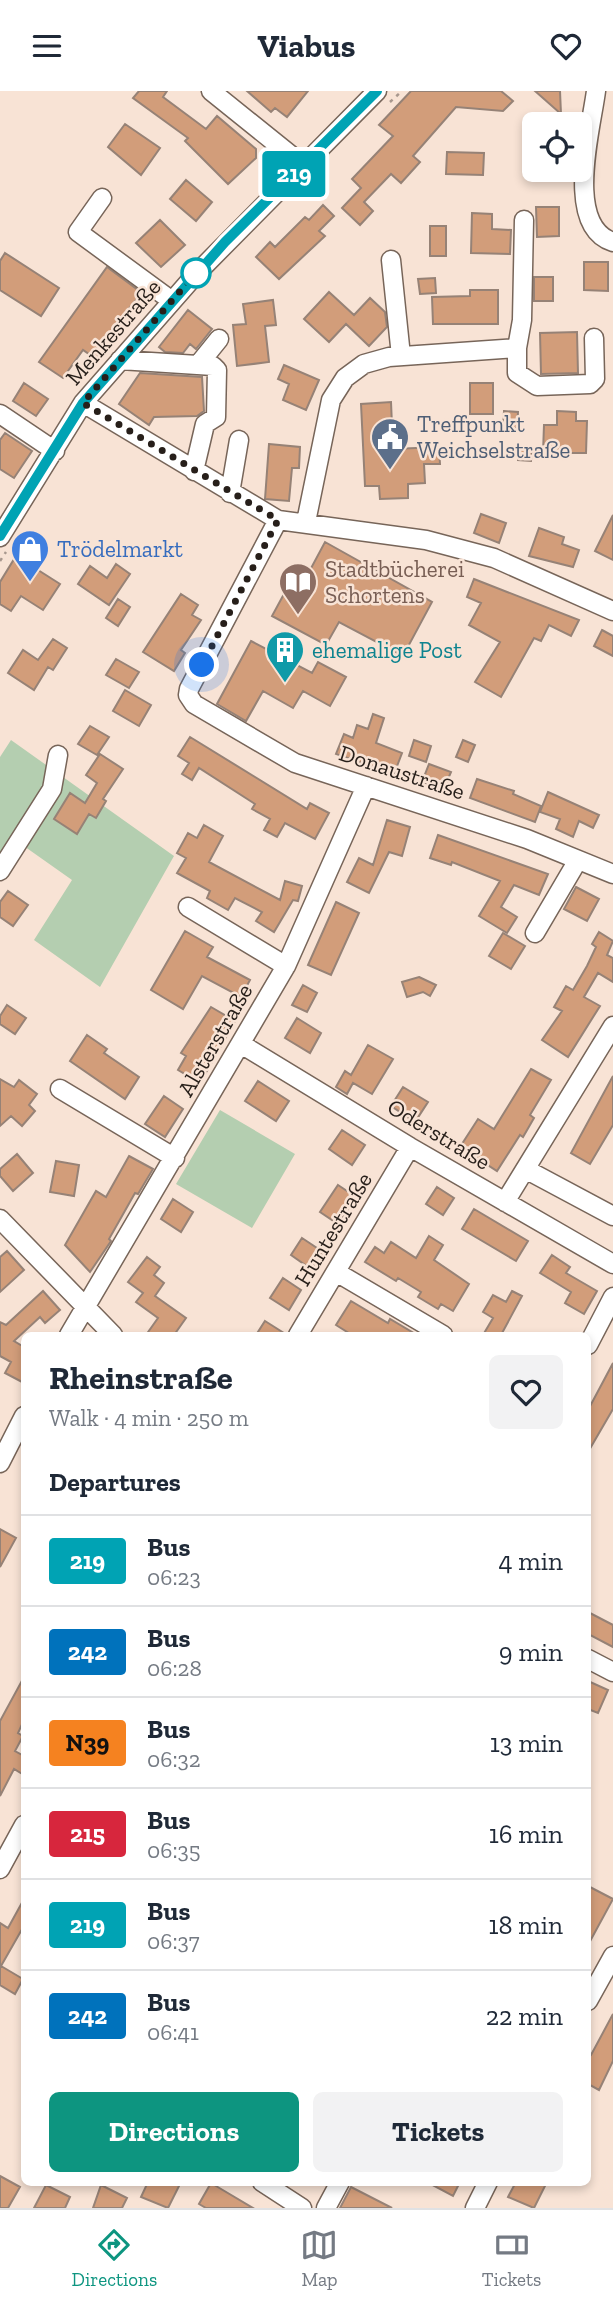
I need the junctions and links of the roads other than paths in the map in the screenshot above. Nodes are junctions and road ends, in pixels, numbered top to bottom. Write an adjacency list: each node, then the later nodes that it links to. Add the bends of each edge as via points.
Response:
1 (211, 91): 4 (street)
2 (377, 91): 4 (street, Menkestraße)
3 (596, 91): 7 (street, via 583,202 590,226)
4 (303, 165): 9 (street, Menkestraße)
5 (102, 198): 9 (street, via 78,232)
6 (524, 220): 12 (street)
7 (613, 242)
8 (391, 260): 13 (street)
9 (172, 301): 14 (street, Menkestraße)
10 (594, 338): 12 (street, via 594,379 590,384 537,386 517,373)
11 (219, 339): 15 (street)
12 (517, 348): 13 (street)
13 (401, 356): 23 (street, via 363,364 345,378 331,400)
14 (120, 360): 15 (street); 16 (street, Menkestraße)
15 (198, 365): 20 (street, via 217,370 216,417 205,425)
16 (83, 403): 19 (street, Menkestraße); 20 (street)
17 (0, 414): 19 (street)
18 (239, 440): 21 (street)
19 (55, 451): 24 (street, Menkestraße)
20 (194, 471): 21 (street)
21 (230, 493): 22 (street)
22 (278, 520): 23 (street); 27 (street, Donaustraße, via 188,695 194,704 295,763)
23 (306, 522): 25 (street, via 426,540 494,558)
24 (4, 543)
25 (613, 611)
26 (58, 755): 29 (street, via 52,789)
27 (366, 786): 28 (street, Donaustraße); 33 (street, Alsterstraße)
28 (578, 860): 30 (street, Donaustraße); 32 (street)
29 (0, 871)
30 (613, 874)
31 (188, 907): 33 (street)
32 (535, 933)
33 (286, 966): 35 (street, Alsterstraße)
34 (613, 1026): 39 (street)
35 (241, 1044): 37 (street, Oderstraße); 38 (street, Alsterstraße)
36 (60, 1089): 38 (street)
37 (410, 1147): 40 (street, Oderstraße); 44 (street, Huntestraße)
38 (175, 1158): 46 (street, Alsterstraße)
39 (527, 1170): 40 (street); 41 (street)
40 (505, 1202): 43 (street, Oderstraße)
41 (613, 1216)
42 (0, 1219): 46 (street)
43 (613, 1264)
44 (336, 1272): 49 (street, Huntestraße); 50 (street)
45 (613, 1297): 51 (street)
46 (85, 1307): 47 (street, Alsterstraße); 48 (street)
47 (71, 1332)
48 (110, 1332)
49 (300, 1332)
50 (438, 1332)
51 (591, 1339)
52 (18, 1446): 53 (street)
53 (0, 1463)
54 (591, 1661): 55 (street)
55 (613, 1672)
56 (21, 1831): 57 (street)
57 (0, 1870)
58 (613, 1956): 59 (street)
59 (591, 1996)
60 (268, 2186): 63 (street)
61 (338, 2186): 64 (street)
62 (486, 2186): 65 (street)
63 (302, 2208)
64 (326, 2208)
65 (475, 2208)

